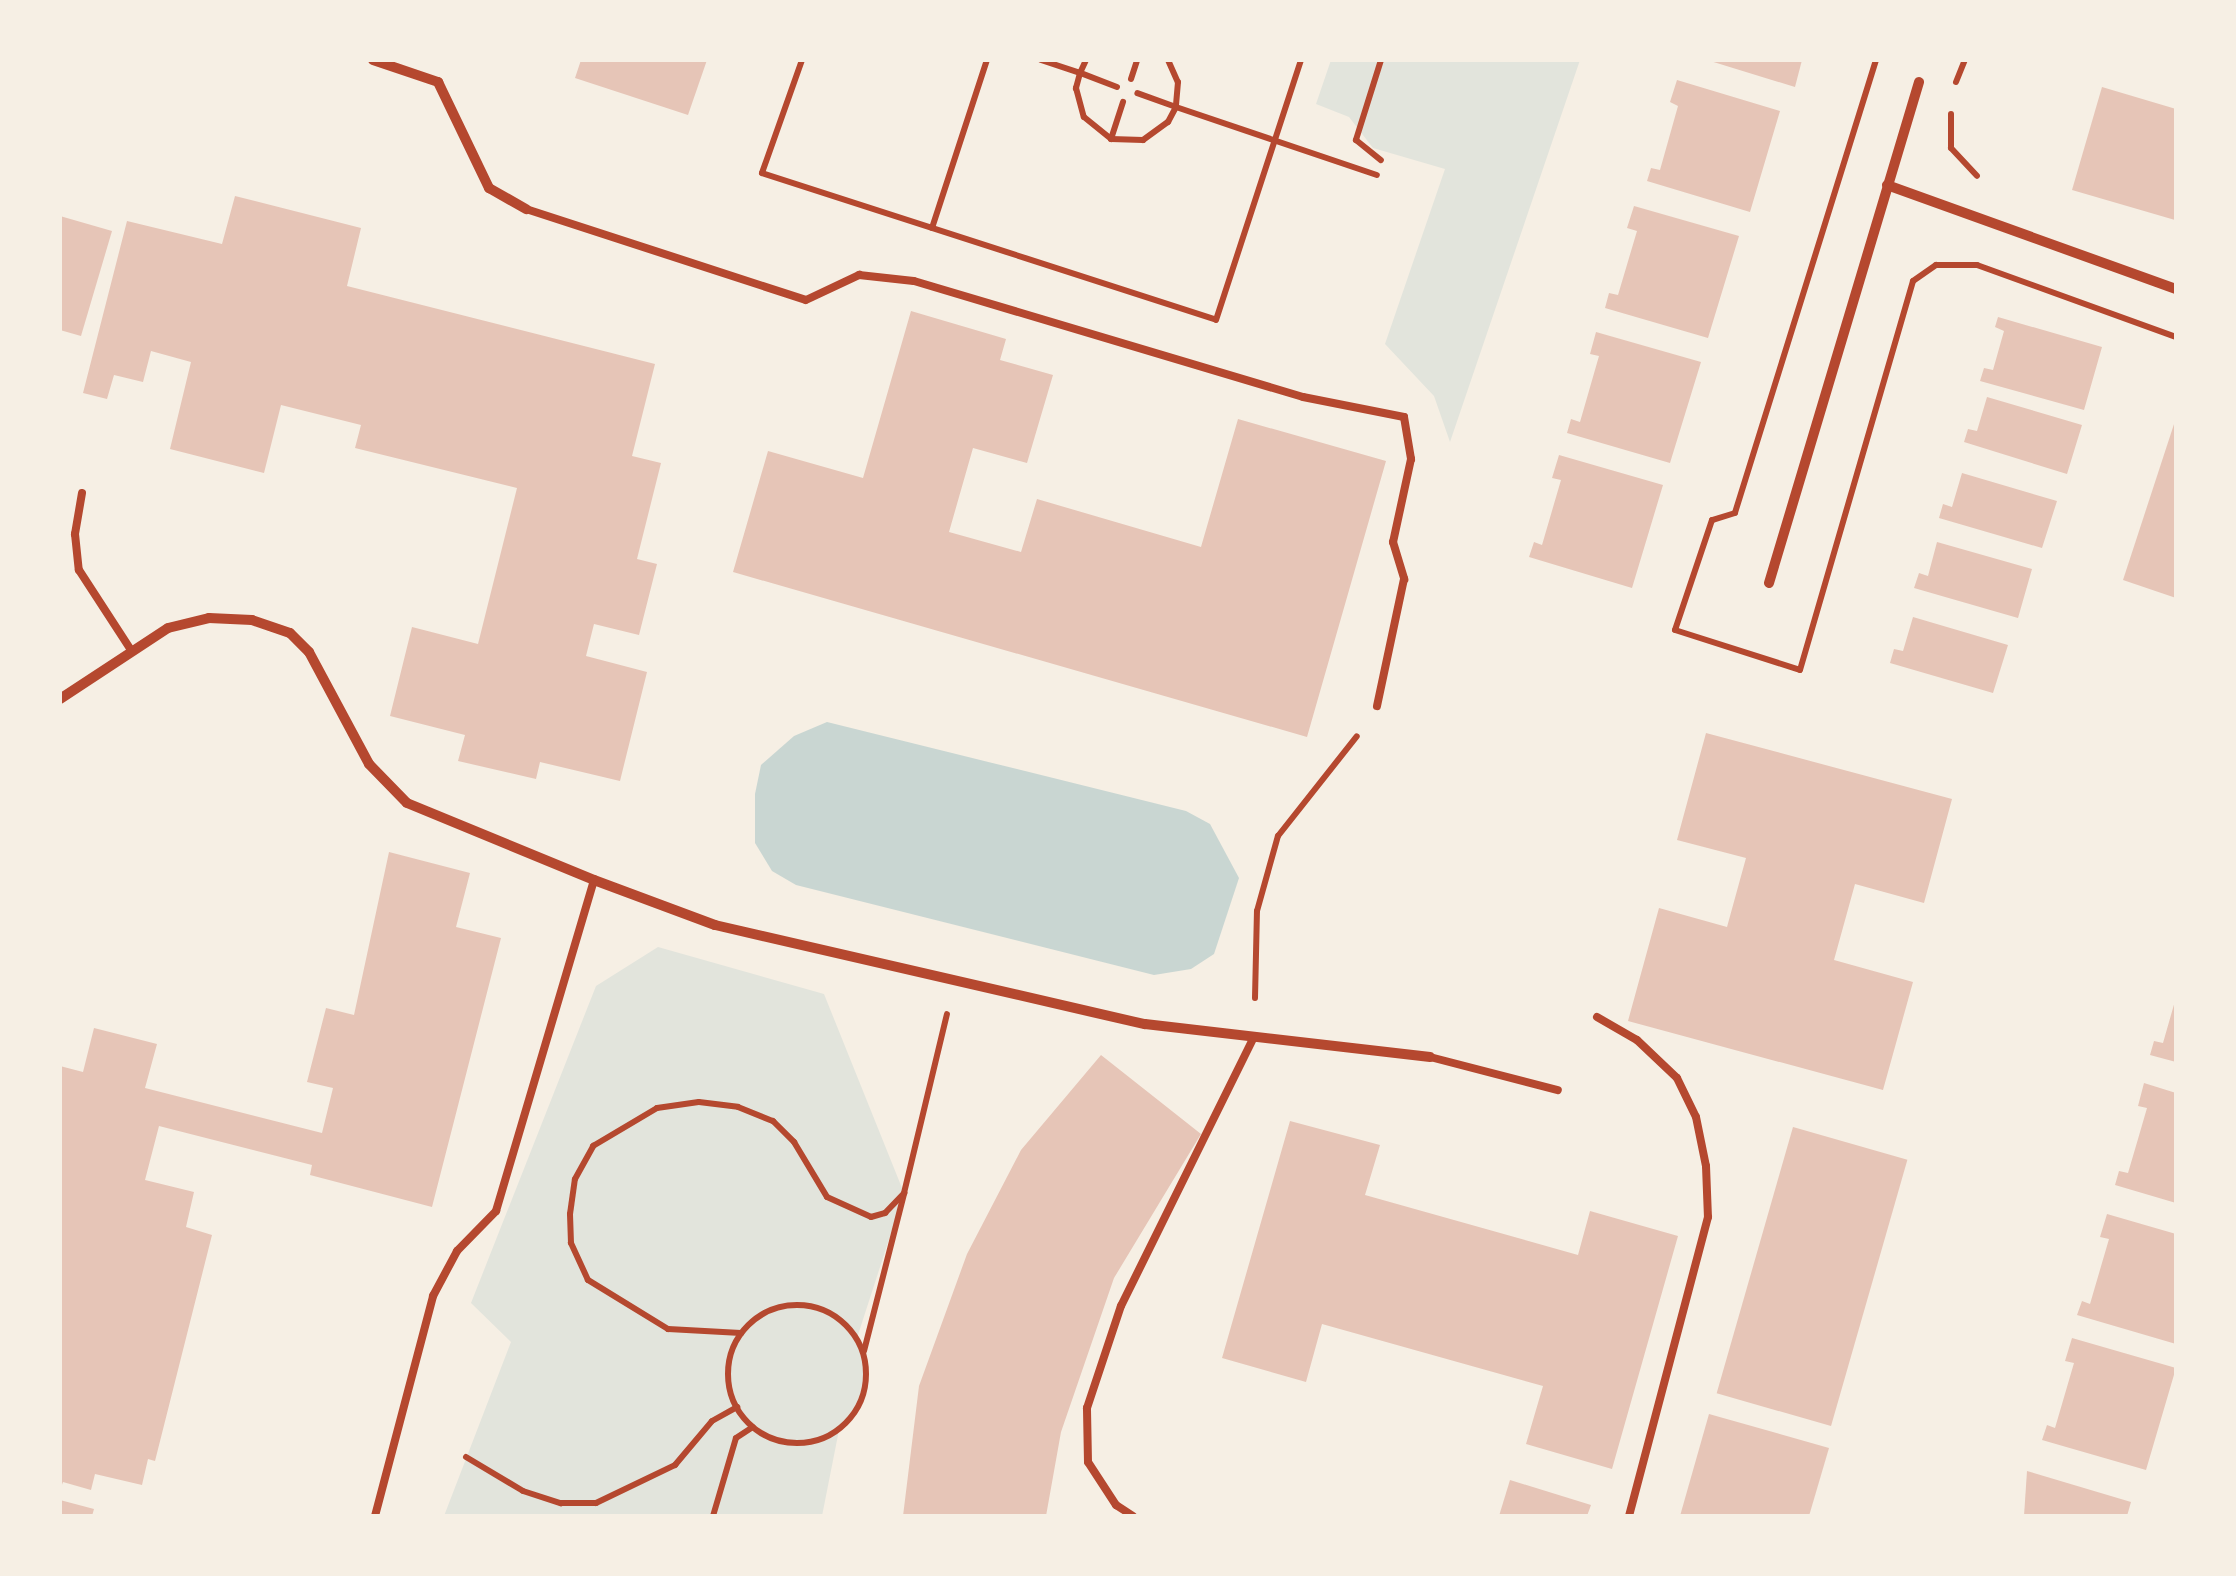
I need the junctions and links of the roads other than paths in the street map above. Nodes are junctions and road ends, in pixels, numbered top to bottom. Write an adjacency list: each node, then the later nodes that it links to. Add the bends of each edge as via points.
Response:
1 (374, 60): 4 (street, via 438,82 490,188)
2 (1919, 82): 3 (street)
3 (1886, 185): 5 (street); 7 (street)
4 (526, 209): 10 (lane, via 806,300 859,274 914,281 1303,397 1404,416 1411,459 1393,542 1404,579)
5 (2176, 290)
6 (82, 493): 8 (lane, via 75,534 79,570)
7 (1769, 584)
8 (131, 650): 9 (street); 11 (street, via 168,628 209,618 252,620 290,633 326,678 369,764 408,803)
9 (60, 699)
10 (1376, 706)
11 (594, 880): 13 (street, via 715,924 1146,1024); 16 (lane, via 496,1211 456,1251 433,1296)
12 (1597, 1017): 18 (lane, via 1638,1040 1677,1078 1696,1118 1706,1166 1708,1217)
13 (1254, 1036): 14 (street); 17 (lane, via 1121,1306 1087,1408 1088,1462 1116,1505)
14 (1430, 1057): 15 (lane)
15 (1558, 1090)
16 (375, 1516)
17 (1133, 1516)
18 (1629, 1516)

